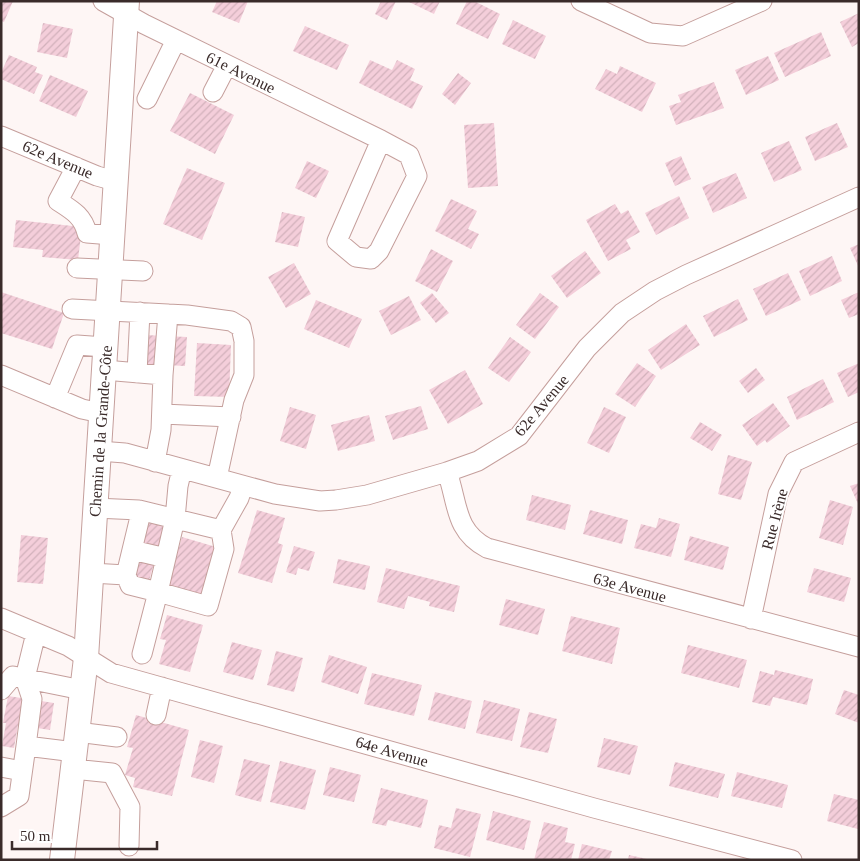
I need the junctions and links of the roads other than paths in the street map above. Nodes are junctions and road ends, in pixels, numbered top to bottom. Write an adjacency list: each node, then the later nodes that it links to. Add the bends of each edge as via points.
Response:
1 (103, 1): 4 (street, 61e Avenue)
2 (581, 1): 3 (street, via 650,33 683,36)
3 (762, 1)
4 (126, 8): 5 (street, 61e Avenue); 8 (main road, Chemin de la Grande-Côte)
5 (176, 40): 6 (street, 61e Avenue); 8 (street, via 154,102 140,96)
6 (227, 65): 7 (street); 10 (street, 61e Avenue)
7 (213, 92)
8 (121, 94): 12 (main road, Chemin de la Grande-Côte)
9 (1, 136): 11 (street, 62e Avenue)
10 (381, 140): 10 (street, 61e Avenue, via 337,241 356,257 371,259 379,251 418,176 409,155)
11 (76, 167): 12 (street, 62e Avenue); 14 (street, via 58,202 82,219 87,232)
12 (115, 181): 14 (main road, Chemin de la Grande-Côte)
13 (859, 197): 35 (street, 62e Avenue, via 655,291 622,313 587,348 519,436 478,461)
14 (112, 235): 16 (main road, Chemin de la Grande-Côte)
15 (77, 268): 16 (street)
16 (110, 269): 17 (street); 19 (main road, Chemin de la Grande-Côte)
17 (143, 271)
18 (72, 309): 19 (street)
19 (107, 311): 20 (street); 22 (main road, Chemin de la Grande-Côte)
20 (140, 312): 21 (street); 24 (street)
21 (168, 314): 26 (street); 30 (street, via 231,321 241,327 244,376)
22 (105, 346): 23 (main road, Chemin de la Grande-Côte); 27 (street, via 77,345)
23 (104, 370): 24 (street); 28 (main road, Chemin de la Grande-Côte)
24 (137, 373): 26 (street)
25 (1, 375): 27 (street)
26 (163, 375): 29 (street)
27 (55, 398): 28 (street)
28 (101, 413): 32 (main road, Chemin de la Grande-Côte)
29 (162, 414): 30 (street); 33 (street)
30 (231, 417): 36 (street)
31 (859, 432): 48 (street, Rue Irène, via 794,462 778,494)
32 (99, 451): 33 (street, 62e Avenue, via 118,452); 38 (main road, Chemin de la Grande-Côte)
33 (155, 462): 34 (street, 62e Avenue)
34 (182, 469): 36 (street, 62e Avenue); 40 (street)
35 (446, 472): 37 (street, 62e Avenue, via 367,495 336,500 292,498); 48 (street, 63e Avenue, via 461,521 471,536 487,548)
36 (217, 478): 37 (street, 62e Avenue)
37 (243, 486): 41 (street)
38 (95, 508): 39 (street); 44 (main road, Chemin de la Grande-Côte)
39 (139, 510): 40 (street); 42 (street)
40 (175, 519): 41 (street); 43 (street)
41 (221, 530): 46 (street, via 224,548 208,606)
42 (132, 550): 43 (street); 45 (street)
43 (166, 558): 46 (street)
44 (91, 573): 45 (street); 52 (main road, Chemin de la Grande-Côte)
45 (126, 575): 46 (street, via 130,585)
46 (158, 592): 51 (street)
47 (1, 618): 49 (street, 64e Avenue)
48 (751, 619): 50 (street, 63e Avenue)
49 (36, 633): 52 (street, 64e Avenue, via 68,646); 53 (street)
50 (859, 647)
51 (142, 654)
52 (86, 658): 54 (street, 64e Avenue, via 111,673); 56 (main road, Chemin de la Grande-Côte)
53 (25, 678): 55 (street, via 13,676); 56 (street); 59 (street, via 32,699)
54 (162, 688): 57 (street); 66 (street, 64e Avenue)
55 (1, 690)
56 (82, 690): 60 (main road, Chemin de la Grande-Côte)
57 (156, 715)
58 (118, 737): 60 (street)
59 (26, 746): 60 (street); 62 (street)
60 (75, 751): 64 (street, via 112,773 130,807); 65 (main road, Chemin de la Grande-Côte)
61 (1, 767): 62 (street)
62 (22, 771): 63 (street, via 18,796)
63 (1, 807)
64 (129, 846)
65 (62, 860)
66 (792, 860)

